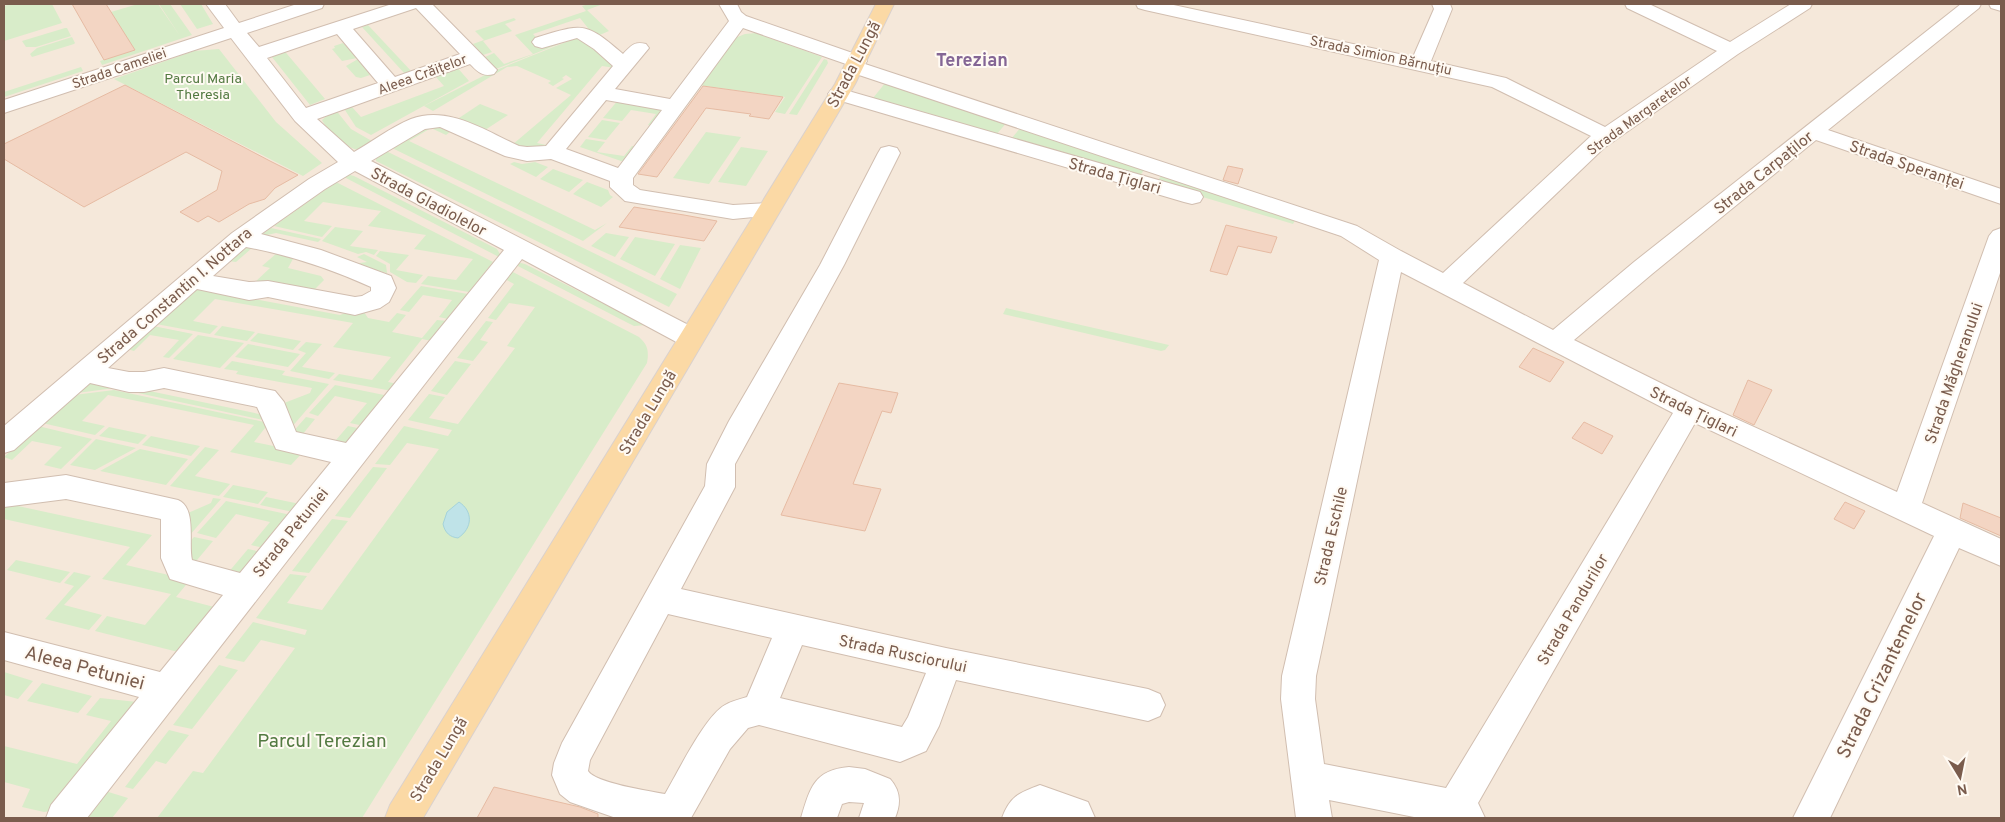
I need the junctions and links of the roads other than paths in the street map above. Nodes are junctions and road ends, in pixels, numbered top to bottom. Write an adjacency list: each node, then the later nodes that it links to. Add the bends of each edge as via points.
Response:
1 (215, 4): 13 (street, Strada Gladiolelor)
2 (315, 4): 13 (street, Strada Cameliei)
3 (410, 4): 12 (street)
4 (422, 4): 21 (street, Aleea Crăițelor, via 480,63)
5 (885, 4): 19 (main road, Strada Lungă)
6 (1145, 4): 18 (street, Strada Simion Bărnuțiu)
7 (1441, 4): 18 (street, via 1443,9)
8 (1634, 4): 16 (street)
9 (1803, 4): 16 (street, Strada Margaretelor)
10 (1972, 4): 27 (street, Strada Carpaților)
11 (733, 12): 19 (street, Strada Țiglari); 24 (street)
12 (340, 26): 17 (street); 21 (street)
13 (235, 30): 17 (street, Strada Gladiolelor); 25 (street, Strada Cameliei)
14 (542, 42): 20 (street, via 580,32)
15 (639, 48): 20 (street)
16 (1731, 50): 28 (street, Strada Margaretelor)
17 (255, 55): 26 (street, Strada Gladiolelor)
18 (1419, 63): 28 (street, Strada Simion Bărnuțiu, via 1500,82)
19 (855, 64): 23 (main road, Strada Lungă); 38 (street, Strada Țiglari, via 1334,225)
20 (624, 65): 22 (street)
21 (391, 86): 26 (street, Aleea Crăițelor)
22 (600, 93): 24 (street); 29 (street)
23 (838, 94): 34 (main road, Strada Lungă); 38 (street, Strada Țiglari)
24 (677, 106): 32 (street)
25 (4, 107)
26 (302, 117): 31 (street, Strada Gladiolelor, via 337,151)
27 (1813, 132): 33 (street, Strada Speranței); 42 (street, Strada Carpaților)
28 (1606, 136): 40 (street, Strada Margaretelor)
29 (553, 152): 31 (street, Strada Constantin I. Nottara, via 520,153 438,120 417,124); 32 (street)
30 (885, 160): 52 (street, via 854,223 738,429 721,464 720,487)
31 (354, 162): 36 (street, Strada Constantin I. Nottara, via 279,208); 37 (street, Strada Gladiolelor)
32 (622, 178): 34 (street, via 621,187 633,196 733,212)
33 (2001, 196)
34 (768, 210): 41 (main road, Strada Lungă)
35 (2001, 236): 48 (street, Strada Măgheranului)
36 (240, 238): 39 (street, Strada Constantin I. Nottara); 39 (street, via 286,246 318,256 382,282 383,293 376,300 355,306 268,289 249,291)
37 (518, 248): 41 (street, Strada Gladiolelor); 46 (street, Strada Petuniei)
38 (1392, 257): 40 (street, Strada Țiglari); 59 (street, Strada Eschile, via 1299,676 1298,699)
39 (192, 280): 43 (street, Strada Constantin I. Nottara)
40 (1446, 285): 42 (street, Strada Țiglari)
41 (691, 338): 63 (main road, Strada Lungă)
42 (1555, 342): 44 (street, Strada Țiglari)
43 (84, 372): 45 (street, Strada Constantin I. Nottara); 46 (street, via 129,382 164,378 265,398 270,402 286,441)
44 (1689, 409): 48 (street, Strada Țiglari); 60 (street, Strada Pandurilor)
45 (4, 442)
46 (352, 456): 51 (street, Strada Petuniei)
47 (4, 495): 51 (street, via 66,488 168,509 176,516 176,555 181,570)
48 (1905, 510): 49 (street, Strada Țiglari)
49 (1952, 531): 50 (street, Strada Țiglari); 69 (street, Strada Crizantemelor)
50 (2001, 553)
51 (246, 588): 56 (street, Strada Petuniei)
52 (659, 598): 53 (street, Strada Rusciorului); 61 (street, via 574,756 570,776 574,784 590,793)
53 (792, 628): 55 (street, Strada Rusciorului); 58 (street)
54 (4, 646): 56 (street, Aleea Petuniei)
55 (946, 663): 57 (street, Strada Rusciorului); 58 (street, via 922,726 914,739 900,745)
56 (167, 689): 62 (street, Strada Petuniei)
57 (1148, 705)
58 (758, 709): 61 (street, via 730,722)
59 (1309, 778): 60 (street); 68 (street, Strada Eschile)
60 (1461, 813)
61 (672, 816)
62 (64, 818)
63 (403, 818)
64 (819, 818): 65 (street, via 829,790 846,783 875,789 881,795 882,804)
65 (877, 818)
66 (1020, 818): 67 (street, via 1029,807 1040,803)
67 (1078, 818)
68 (1314, 818)
69 (1810, 818)

